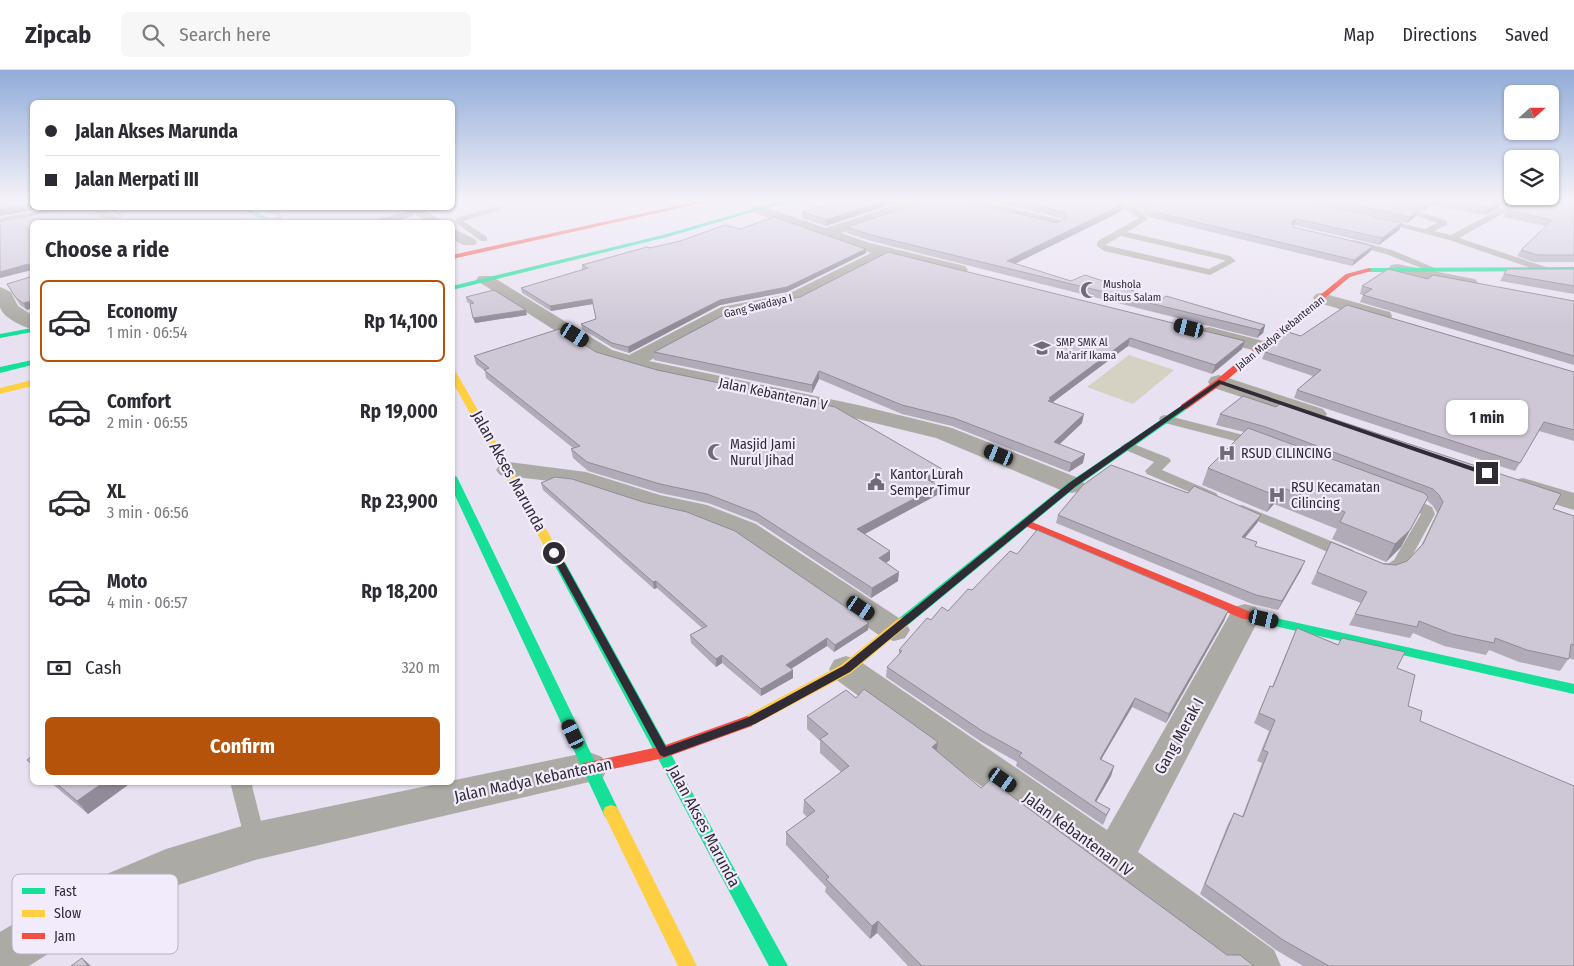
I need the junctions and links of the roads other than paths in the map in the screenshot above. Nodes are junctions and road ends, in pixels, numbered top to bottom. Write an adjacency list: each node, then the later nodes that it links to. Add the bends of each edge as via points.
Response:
1 (468, 242): 9 (main road)
2 (521, 242): 11 (main road)
3 (641, 242): 17 (main road)
4 (854, 242): 10 (street)
5 (1103, 242): 6 (lane, via 1102,246 1107,249 1201,271 1214,272 1231,261)
6 (1158, 242)
7 (1349, 242): 13 (lane, via 1389,252)
8 (1463, 242): 14 (lane)
9 (455, 244)
10 (886, 252): 16 (street); 29 (street, Gang Swadaya I, via 793,299 728,311)
11 (455, 256)
12 (1397, 269): 13 (main road, Jalan Madya Kebantenan); 19 (street); 22 (main road, Jalan Madya Kebantenan, via 1376,269 1348,275)
13 (1432, 269): 14 (main road, Jalan Madya Kebantenan)
14 (1543, 269): 15 (main road, Jalan Madya Kebantenan)
15 (1574, 269)
16 (976, 275)
17 (483, 281): 18 (main road); 21 (main road); 29 (street, Jalan Kebantenan V, via 605,354)
18 (455, 287)
19 (1487, 287)
20 (0, 292): 23 (street, via 10,309)
21 (455, 296)
22 (1322, 298): 24 (street); 28 (main road, Jalan Madya Kebantenan)
23 (30, 322)
24 (1404, 323)
25 (30, 330): 27 (main road)
26 (1196, 330): 28 (street)
27 (0, 336)
28 (1264, 347): 33 (main road, Jalan Madya Kebantenan)
29 (631, 362): 43 (street, Jalan Kebantenan V, via 944,433)
30 (30, 363): 31 (main road)
31 (0, 370)
32 (455, 377): 40 (main road, Jalan Akses Marunda)
33 (1219, 382): 36 (main road, Jalan Madya Kebantenan); 37 (street)
34 (30, 384): 35 (main road)
35 (0, 391)
36 (1166, 419): 38 (main road, Jalan Madya Kebantenan); 39 (lane)
37 (1340, 423)
38 (1128, 446): 43 (main road, Jalan Madya Kebantenan); 44 (lane, via 1164,461 1152,471 1385,570 1400,563 1428,514 1421,505)
39 (1275, 449)
40 (509, 470): 48 (street, via 577,477 697,512 746,530); 51 (main road, Jalan Akses Marunda)
41 (1503, 479): 45 (street)
42 (455, 483): 52 (main road)
43 (1072, 485): 46 (main road, Jalan Madya Kebantenan)
44 (1393, 495)
45 (1574, 502)
46 (1027, 523): 47 (main road); 48 (main road, Jalan Madya Kebantenan)
47 (1245, 615): 50 (main road); 55 (street, Gang Merak I)
48 (894, 630): 49 (main road, Jalan Madya Kebantenan)
49 (846, 669): 51 (main road, Jalan Madya Kebantenan, via 751,721); 55 (street, Jalan Kebantenan IV)
50 (1574, 689)
51 (664, 752): 52 (main road, Jalan Madya Kebantenan); 60 (main road, Jalan Akses Marunda)
52 (589, 768): 54 (street, Jalan Madya Kebantenan); 59 (main road)
53 (241, 785): 54 (lane)
54 (255, 841): 56 (street, Jalan Madya Kebantenan)
55 (1113, 858): 61 (street, Jalan Kebantenan IV)
56 (155, 874)
57 (12, 950): 58 (street, Jalan Madya Kebantenan)
58 (0, 958)
59 (688, 966)
60 (779, 966)
61 (1258, 966)

